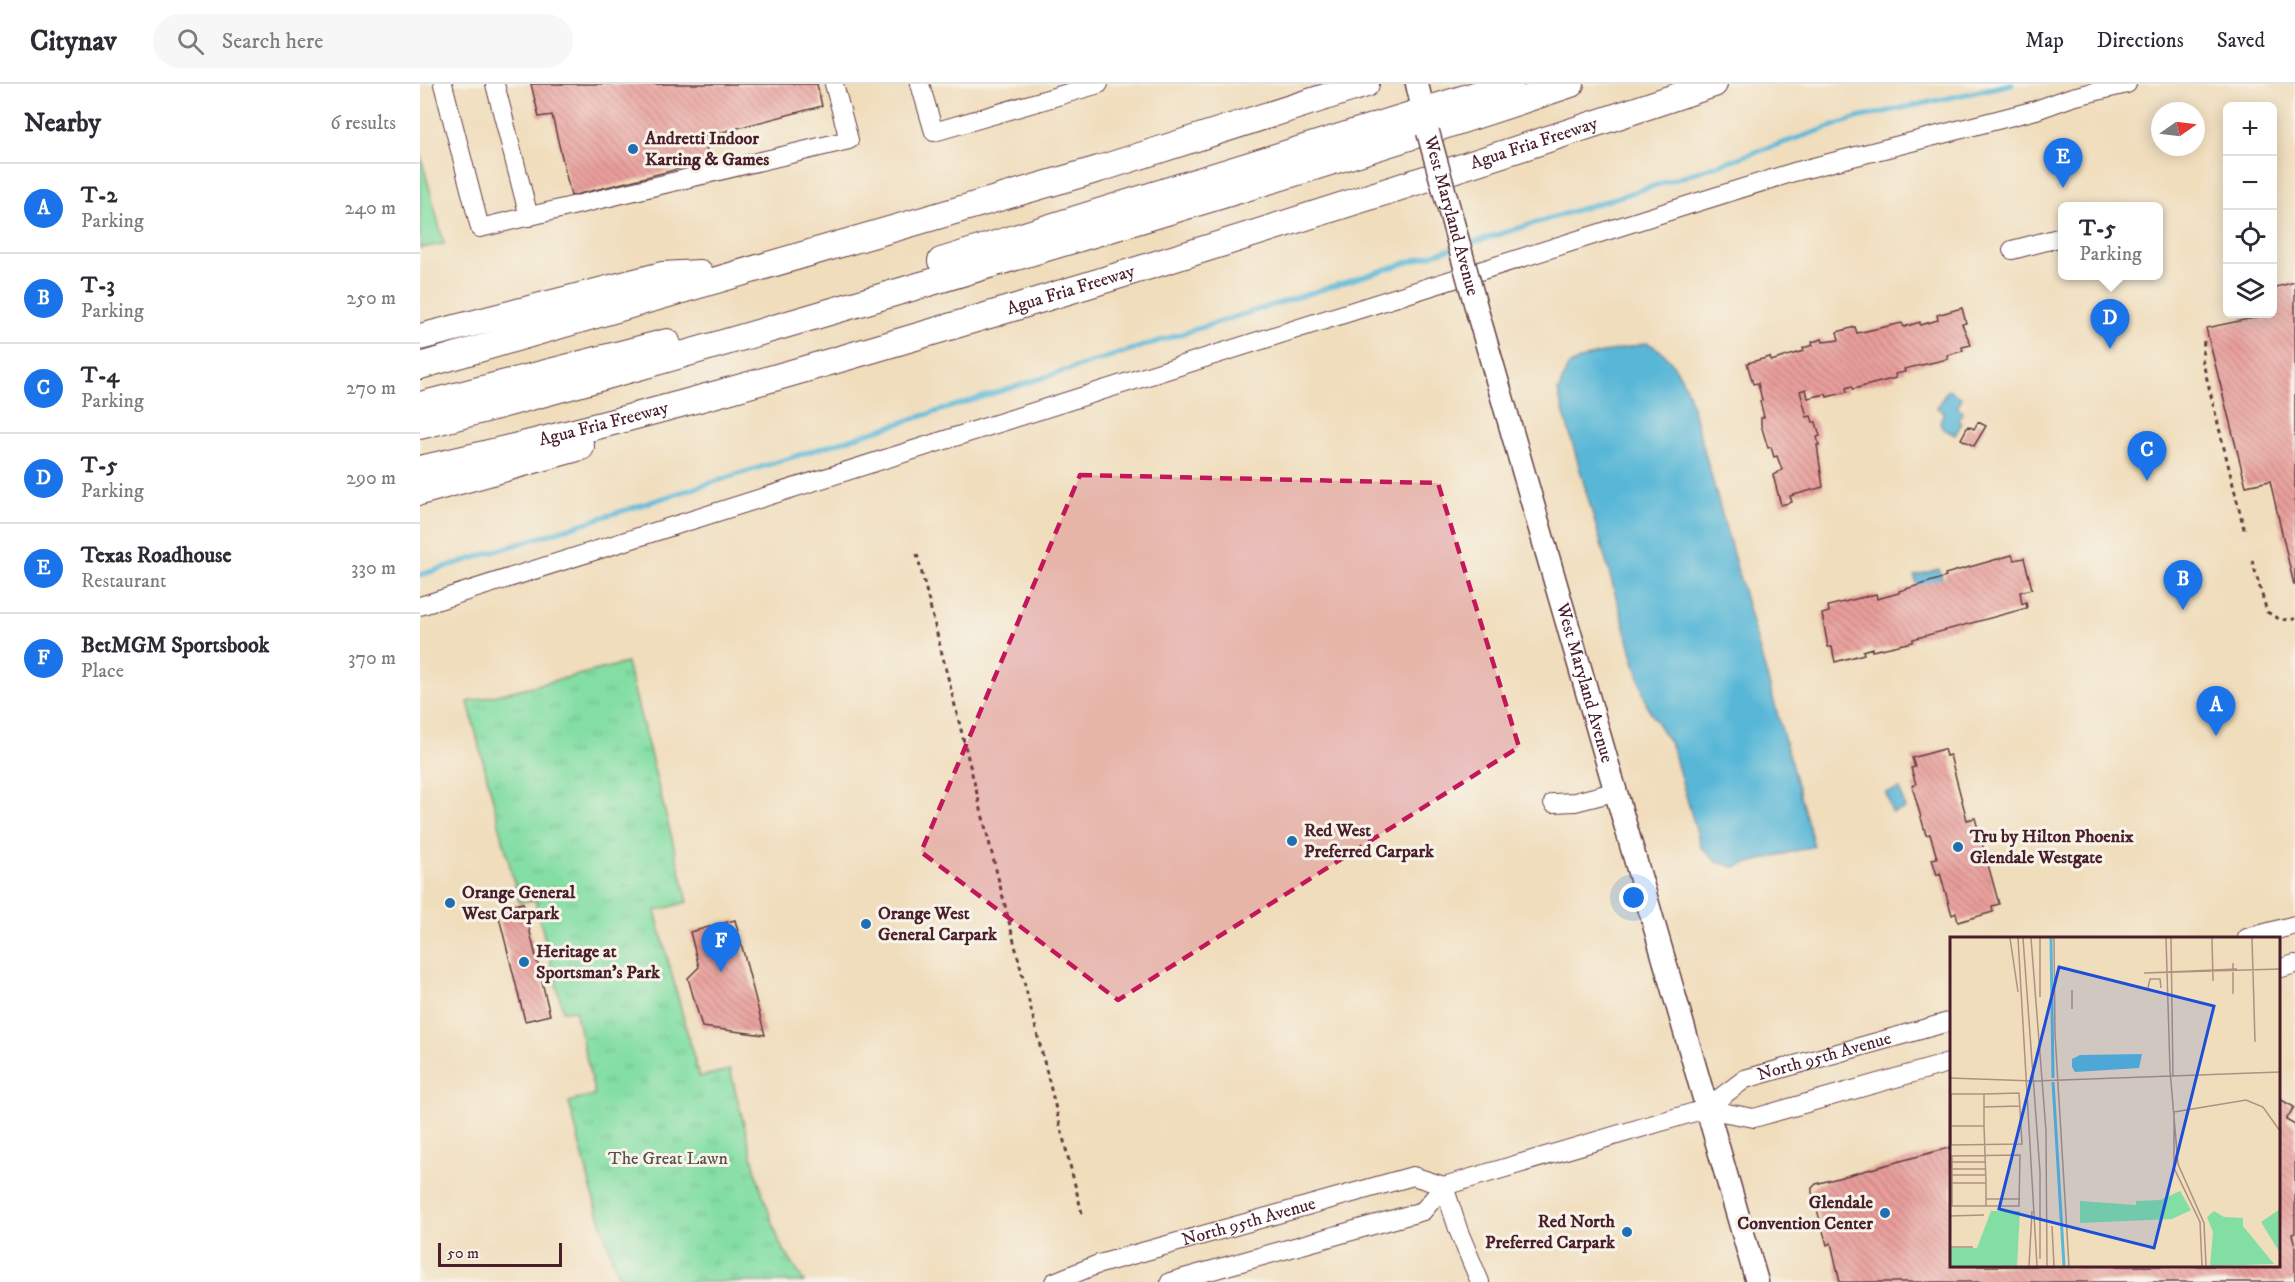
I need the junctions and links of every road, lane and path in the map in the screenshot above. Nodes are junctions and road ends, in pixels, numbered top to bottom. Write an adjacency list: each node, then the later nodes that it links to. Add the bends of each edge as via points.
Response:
1 (443, 84): 14 (street, via 480,228)
2 (495, 84): 14 (street)
3 (834, 84): 14 (street, via 849,140)
4 (920, 84): 5 (street, via 934,132)
5 (1099, 84)
6 (1366, 84): 17 (highway, via 1099,169)
7 (1417, 84): 12 (main road, West Maryland Avenue)
8 (1510, 84): 12 (highway)
9 (1571, 84): 12 (highway)
10 (1714, 84): 21 (highway, Agua Fria Freeway, via 1305,219)
11 (2127, 84): 29 (street, via 1794,172)
12 (1426, 122): 13 (highway); 31 (main road, West Maryland Avenue, bridge)
13 (1169, 201): 22 (highway, via 763,316); 23 (highway, via 633,369)
14 (529, 217)
15 (2058, 238): 16 (street)
16 (2012, 250)
17 (742, 270): 18 (highway, via 662,275); 20 (highway)
18 (420, 337)
19 (2204, 341): 26 (path, via 2202,359)
20 (420, 366)
21 (770, 379): 24 (highway, Agua Fria Freeway); 25 (highway, via 706,411)
22 (420, 405)
23 (420, 426)
24 (420, 469)
25 (420, 492)
26 (2245, 533)
27 (916, 554): 41 (path)
28 (2252, 560): 30 (path, via 2266,612 2281,620)
29 (420, 606)
30 (2295, 619)
31 (1614, 792): 32 (street); 39 (main road, West Maryland Avenue)
32 (1553, 803)
33 (2295, 925): 34 (street)
34 (2254, 937)
35 (2295, 964): 36 (street)
36 (2280, 968)
37 (1950, 1023): 39 (street, North 95th Avenue, via 1745,1079)
38 (1950, 1063): 39 (street, North 95th Avenue, via 1754,1118)
39 (1706, 1109): 40 (street, North 95th Avenue); 45 (main road, West Maryland Avenue)
40 (1444, 1186): 42 (street, North 95th Avenue, via 1413,1176 1096,1265); 43 (street, North 95th Avenue, via 1423,1211); 44 (street)
41 (1083, 1217)
42 (1054, 1282)
43 (1170, 1282)
44 (1480, 1282)
45 (1756, 1282)

